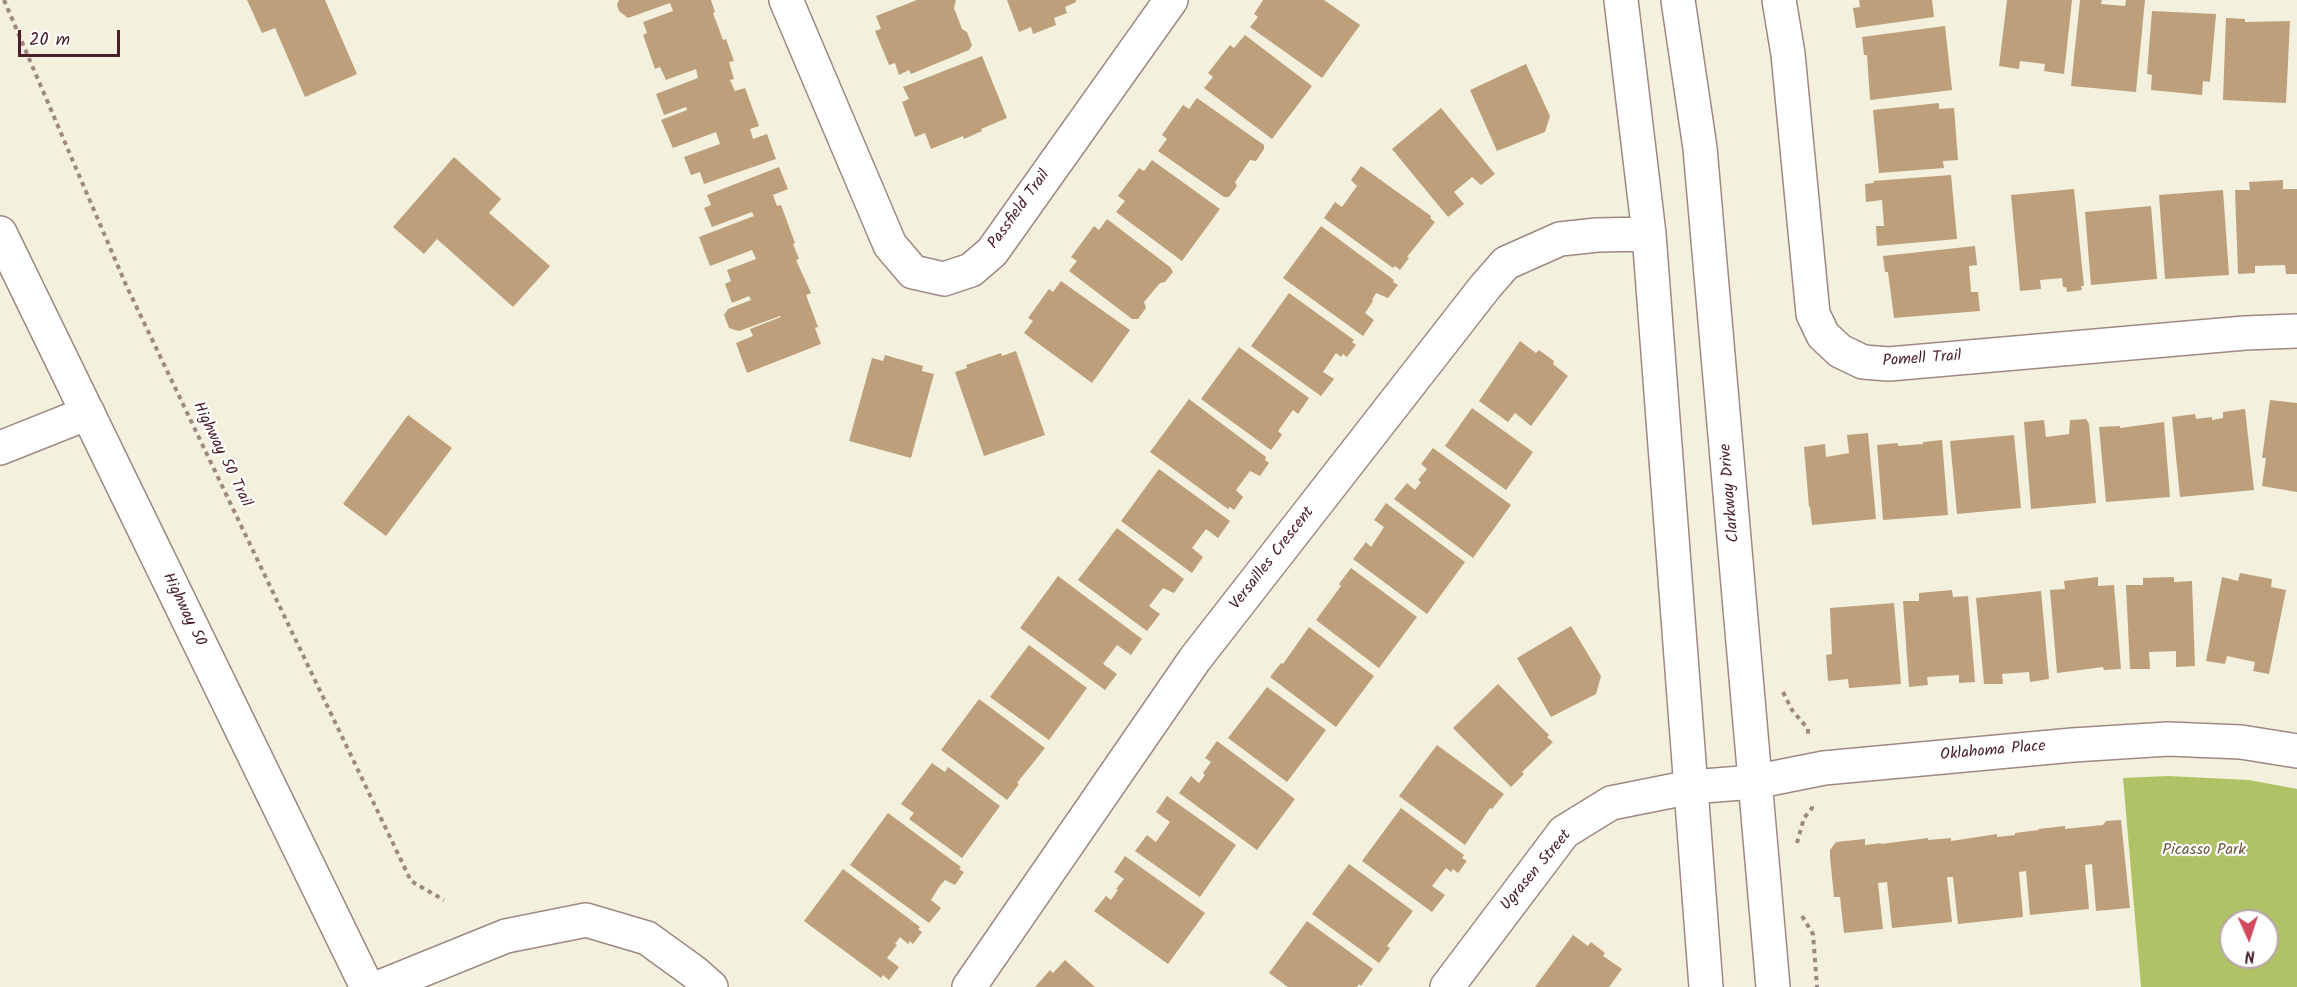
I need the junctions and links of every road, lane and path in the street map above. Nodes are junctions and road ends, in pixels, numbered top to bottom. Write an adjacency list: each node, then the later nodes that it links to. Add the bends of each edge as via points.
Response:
1 (4, 0): 17 (path, Highway 50 Trail, via 126,285 411,881)
2 (786, 0): 3 (street, Passfield Trail, via 890,245 913,272 944,279 970,270 992,252)
3 (1172, 0)
4 (1621, 0): 8 (street)
5 (1677, 0): 13 (street, Clarkway Drive, via 1700,148)
6 (1779, 0): 9 (street, Pomell Trail, via 1788,54 1813,314 1823,335 1840,351 1863,362 1889,364)
7 (0, 233): 10 (street, Highway 50)
8 (1648, 234): 14 (street); 22 (street, Versailles Crescent, via 1560,239 1506,263 1485,286 1195,659)
9 (2297, 331)
10 (87, 413): 11 (street); 19 (street, Highway 50)
11 (0, 448)
12 (2297, 751): 13 (street, Oklahoma Place, via 2241,742 2132,741 1824,768)
13 (1754, 782): 14 (street, Oklahoma Place); 25 (street, Clarkway Drive)
14 (1691, 787): 23 (street, Ugrasen Street, via 1611,803 1564,832); 24 (street)
15 (1812, 808): 16 (path, via 1797,834)
16 (1796, 851)
17 (444, 900)
18 (1799, 910): 26 (path, via 1813,933)
19 (367, 987)
20 (380, 987): 21 (street, via 506,936 586,920 647,938)
21 (711, 987)
22 (969, 987)
23 (1447, 987)
24 (1706, 987)
25 (1773, 987)
26 (1817, 987)

